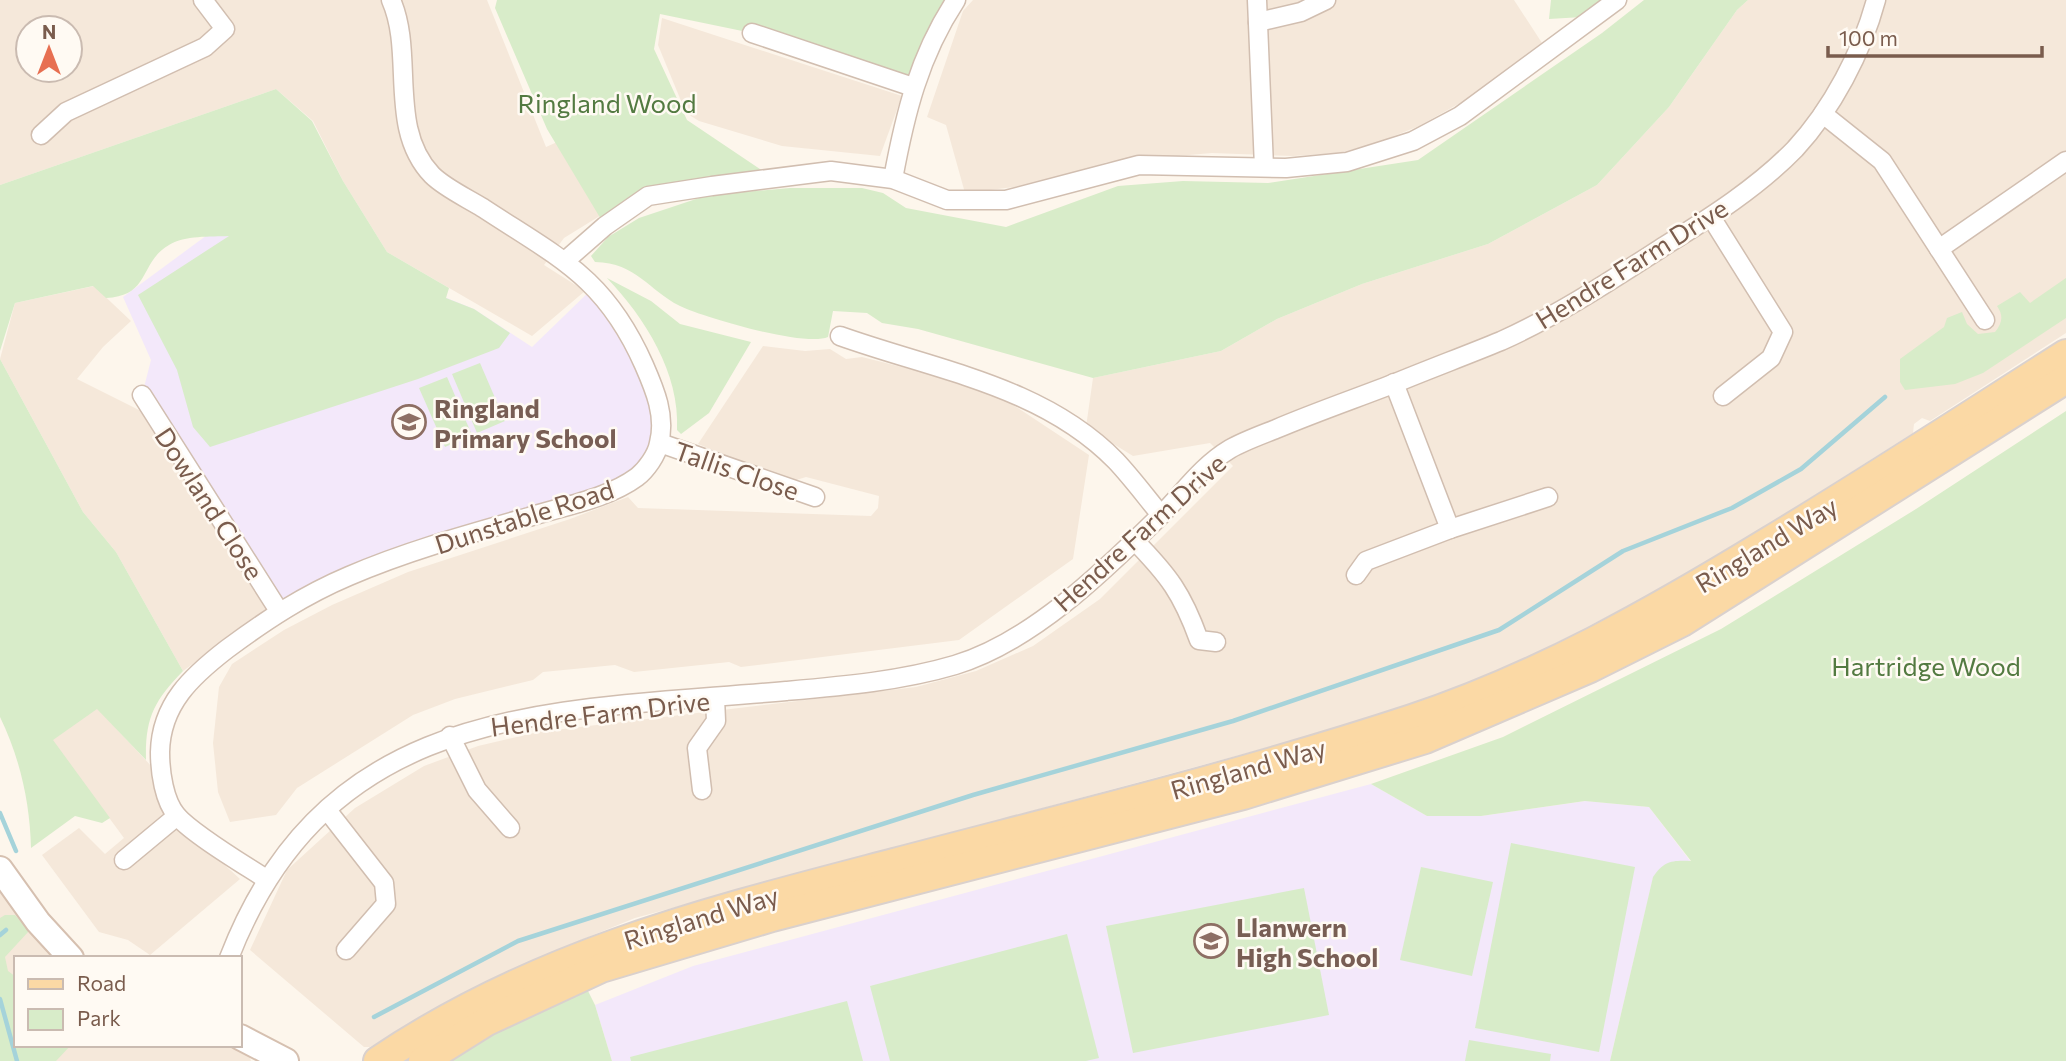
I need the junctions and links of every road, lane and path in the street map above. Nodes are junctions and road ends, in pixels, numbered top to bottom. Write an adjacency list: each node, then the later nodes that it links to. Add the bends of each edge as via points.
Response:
1 (203, 0): 12 (street, via 225,29 205,47 66,112)
2 (391, 0): 18 (street, via 403,46 402,80 410,138 432,175)
3 (956, 0): 10 (street, via 934,33)
4 (1257, 0): 8 (street)
5 (1326, 0): 8 (street, via 1301,12)
6 (1616, 0): 14 (street, via 1460,116 1413,141 1347,162)
7 (1876, 0): 11 (street, Hendre Farm Drive, via 1869,26)
8 (1258, 22): 14 (street)
9 (752, 33): 10 (street)
10 (913, 87): 15 (street)
11 (1823, 114): 16 (street, Hendre Farm Drive, via 1770,172); 17 (street, via 1882,161)
12 (41, 135)
13 (2066, 161): 17 (street)
14 (1264, 167): 15 (street, via 1139,165 1006,200 947,200)
15 (893, 180): 18 (street, via 831,171 649,196)
16 (1711, 217): 23 (street, Hendre Farm Drive, via 1586,296 1503,340); 25 (street, via 1783,332 1771,358)
17 (1939, 249): 19 (street)
18 (565, 261): 26 (street, via 614,308 642,360 660,402)
19 (1984, 320)
20 (840, 337): 29 (street, via 976,378 1030,400 1074,426 1116,461)
21 (2066, 354): 49 (main road, Ringland Way, via 1664,605 1595,643 1522,675 1418,717 1245,771 771,895 597,948 485,998)
22 (2066, 379): 50 (main road, Ringland Way, via 1682,622 1577,674 1425,739 1243,794 772,917 601,968 487,1021)
23 (1394, 383): 29 (street, Hendre Farm Drive, via 1231,448 1194,477); 30 (street)
24 (142, 395): 33 (street, Dowland Close)
25 (1723, 396)
26 (660, 443): 27 (street, Tallis Close); 33 (street, Dunstable Road, via 637,476 603,494 366,569)
27 (815, 498)
28 (1548, 498): 30 (street)
29 (1161, 515): 31 (street, Hendre Farm Drive)
30 (1450, 529): 32 (street, via 1366,561)
31 (1134, 540): 34 (street, via 1168,574 1199,640); 35 (street, Hendre Farm Drive, via 1045,617 959,664 860,683)
32 (1356, 575)
33 (279, 611): 39 (street, Dunstable Road, via 204,667 181,689 169,710 161,736 160,763)
34 (1216, 642)
35 (715, 698): 36 (street, Hendre Farm Drive, via 521,718); 37 (street, via 716,721 697,748)
36 (450, 736): 38 (street, Hendre Farm Drive, via 394,760); 40 (street, via 477,790)
37 (702, 790)
38 (327, 810): 42 (street, Hendre Farm Drive); 44 (street, via 384,883 386,904)
39 (177, 816): 41 (street); 42 (street)
40 (510, 828)
41 (124, 860)
42 (266, 879): 46 (street, Hendre Farm Drive)
43 (3, 883): 45 (street)
44 (346, 950)
45 (69, 956)
46 (230, 956)
47 (255, 1048): 48 (street)
48 (286, 1061)
49 (378, 1061)
50 (423, 1061)

